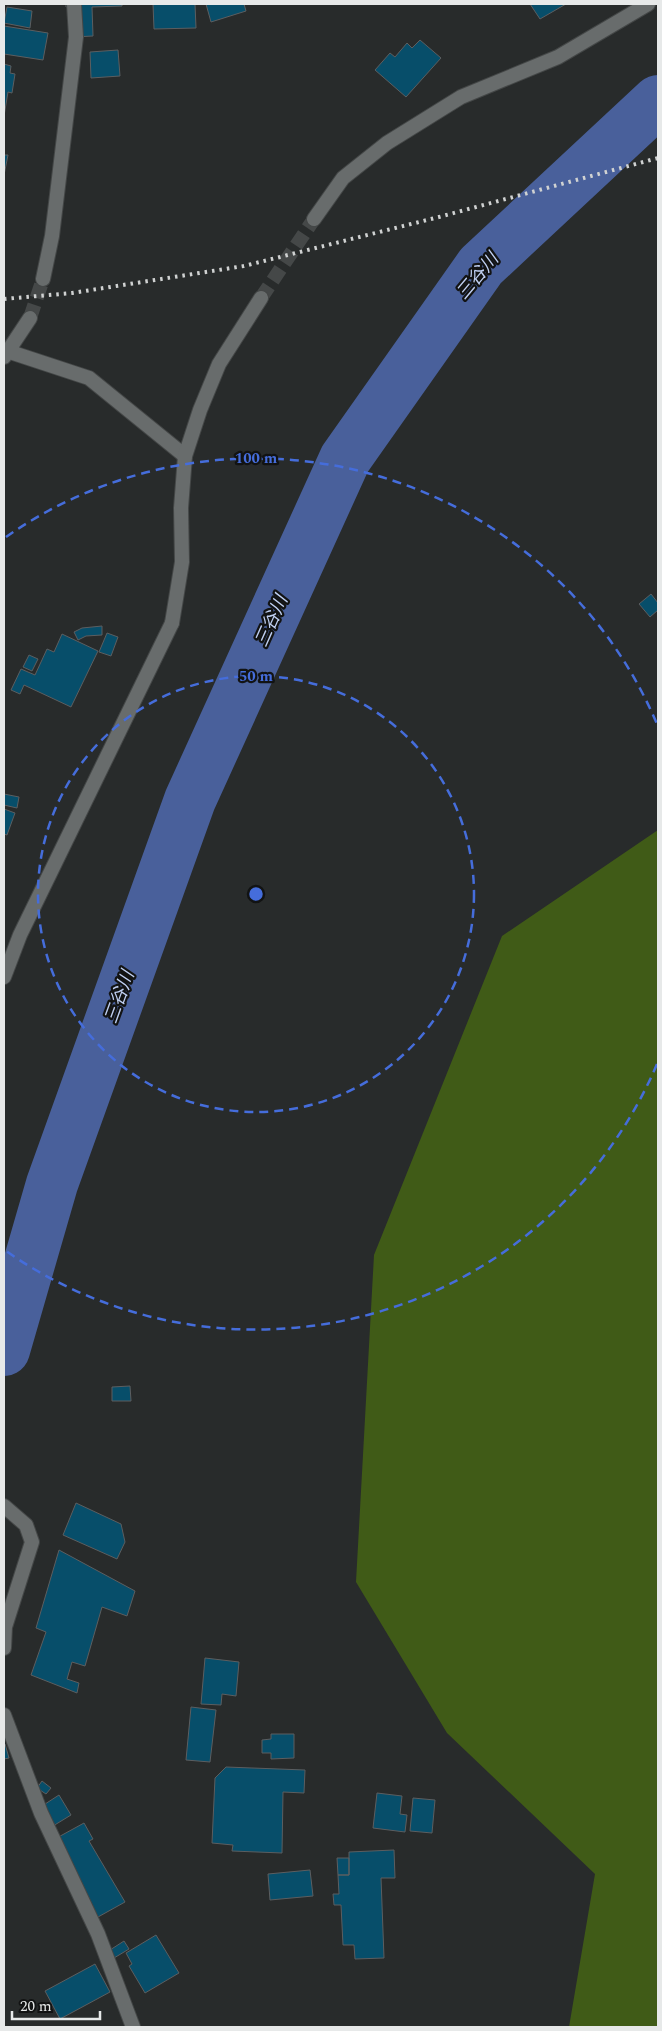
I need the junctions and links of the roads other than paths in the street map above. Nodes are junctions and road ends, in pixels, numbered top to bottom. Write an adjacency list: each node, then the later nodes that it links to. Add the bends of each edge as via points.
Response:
1 (74, 4): 4 (street, via 76,37 52,236)
2 (648, 4): 3 (street, via 558,57 461,97 387,143 344,178)
3 (314, 219)
4 (43, 279)
5 (261, 298): 8 (street, via 219,364)
6 (30, 318): 7 (street)
7 (6, 353): 8 (street, via 88,378)
8 (185, 456): 9 (street, via 181,508 182,562 172,623 20,935)
9 (4, 977)
10 (4, 1506): 11 (street, via 26,1525 32,1542 5,1627)
11 (4, 1648)
12 (4, 1715): 13 (street, via 40,1813 98,1934)
13 (133, 2027)

